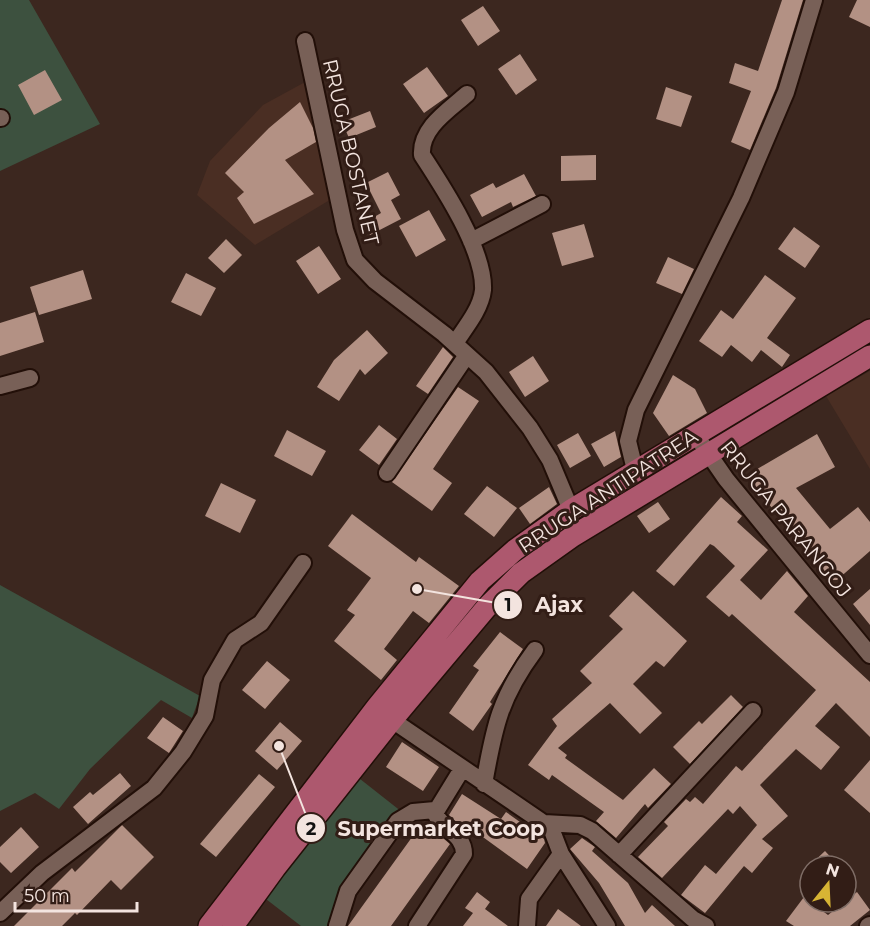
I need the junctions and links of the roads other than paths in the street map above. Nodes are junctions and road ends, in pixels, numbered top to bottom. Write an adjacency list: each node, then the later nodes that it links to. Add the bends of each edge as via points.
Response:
1 (814, 0): 13 (street, via 786,92 741,198 636,410 628,441)
2 (305, 41): 7 (street, RRUGA BOSTANET, via 345,230 355,260 375,281)
3 (467, 94): 5 (street, via 431,127 421,147)
4 (542, 204): 5 (street)
5 (471, 241): 7 (street, via 483,290)
6 (870, 330): 11 (main road, RRUGA ANTIPATREA)
7 (461, 349): 14 (street); 15 (street, RRUGA BOSTANET, via 486,372 530,428 550,460)
8 (870, 356): 12 (main road, RRUGA ANTIPATREA)
9 (30, 378): 10 (street)
10 (0, 386)
11 (695, 434): 12 (street, RRUGA PARANGOJ); 13 (main road, RRUGA ANTIPATREA)
12 (706, 453): 18 (street, RRUGA PARANGOJ); 20 (main road, RRUGA ANTIPATREA, via 521,573 486,608)
13 (635, 470): 15 (main road, RRUGA ANTIPATREA)
14 (387, 473)
15 (571, 510): 28 (main road, RRUGA ANTIPATREA, via 480,581 377,707)
16 (303, 563): 27 (street, via 261,623 236,640 212,680 205,716 154,788 42,873)
17 (536, 650): 22 (street, via 502,703)
18 (870, 655)
19 (753, 711): 26 (street)
20 (392, 720): 21 (street); 29 (main road, RRUGA ANTIPATREA)
21 (462, 769): 22 (street); 23 (street)
22 (484, 784): 24 (street)
23 (435, 810): 30 (street, via 413,812 398,821 348,891); 31 (street, via 438,819 460,838 464,854)
24 (542, 821): 25 (street, via 554,832); 26 (street, via 580,825)
25 (561, 854): 32 (street, via 529,899); 33 (street)
26 (619, 855): 34 (street, via 693,920)
27 (0, 913)
28 (209, 926)
29 (233, 926)
30 (337, 926)
31 (417, 926)
32 (526, 926)
33 (607, 926)
34 (706, 926)

